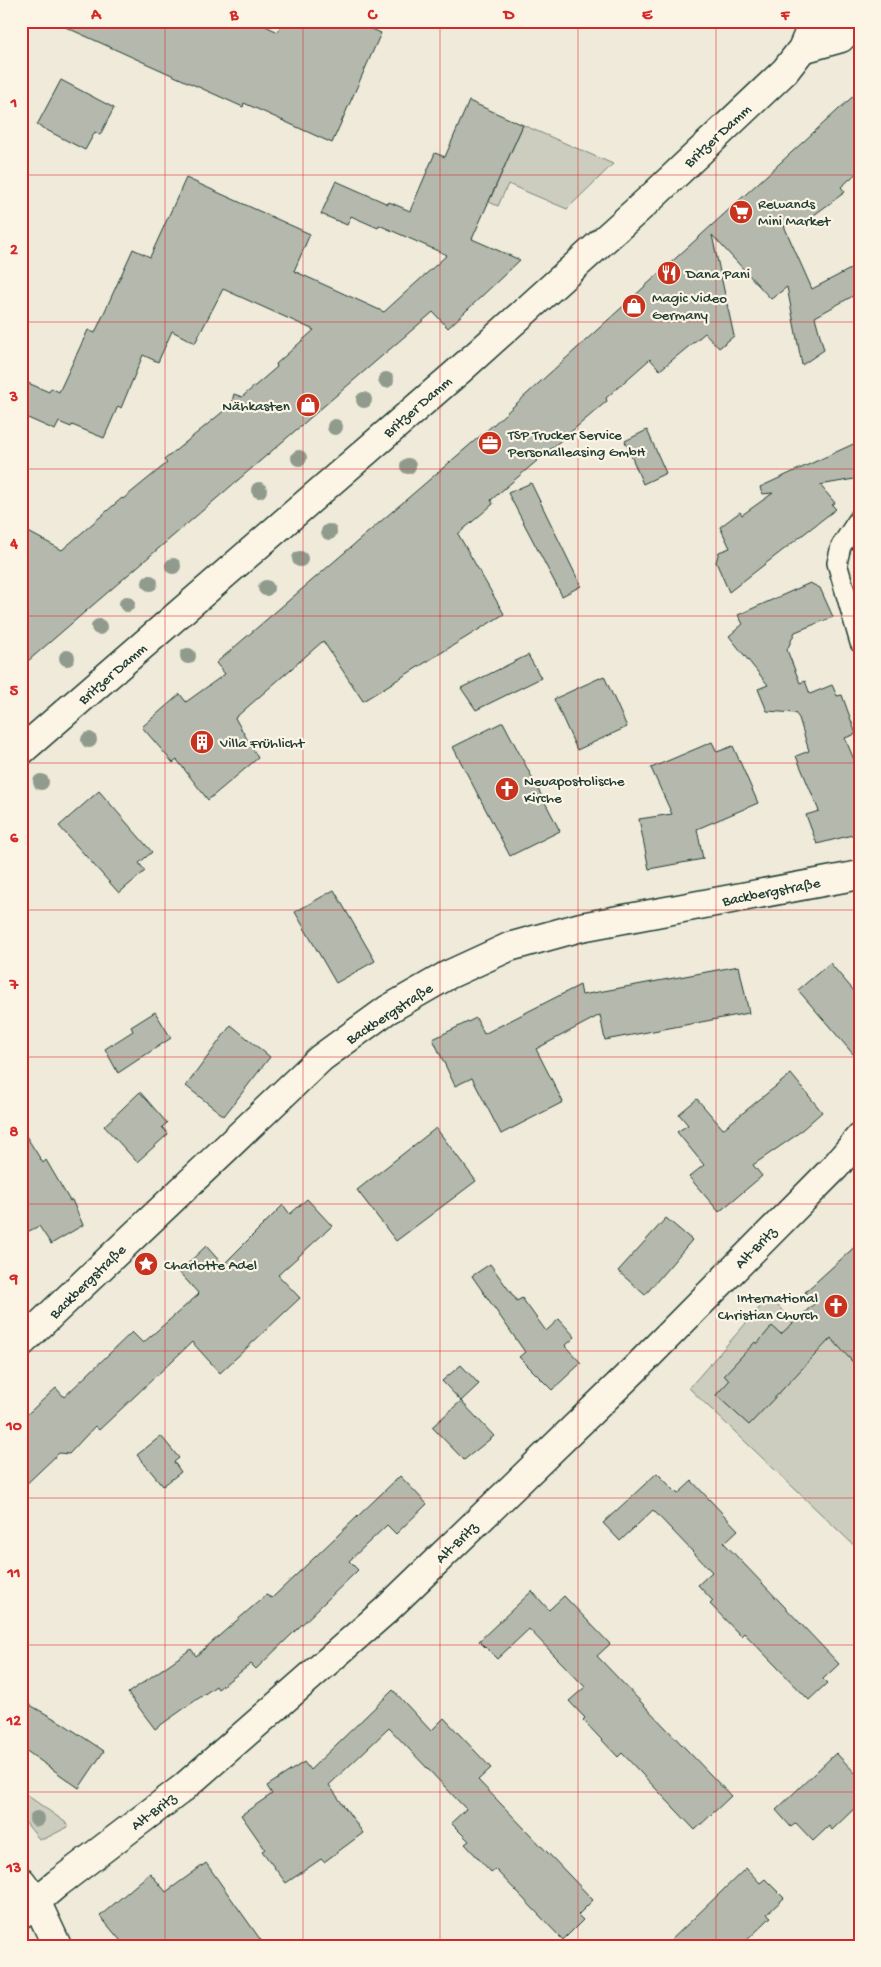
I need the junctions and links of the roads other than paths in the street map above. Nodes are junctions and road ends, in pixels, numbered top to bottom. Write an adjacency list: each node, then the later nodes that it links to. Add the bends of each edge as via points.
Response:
1 (814, 21): 3 (street, Britzer Damm)
2 (856, 21): 3 (street, via 841,38)
3 (802, 49): 6 (street, Britzer Damm, via 785,71 726,127 490,342)
4 (860, 517): 5 (lane, via 841,546 837,563)
5 (860, 643)
6 (21, 752)
7 (860, 875): 9 (street, Backbergstraße, via 581,927 509,947 448,975 387,1010 321,1058)
8 (860, 1137): 10 (street, Alt-Britz, via 835,1167 634,1370 385,1611 183,1788)
9 (21, 1343)
10 (26, 1899): 11 (street)
11 (57, 1946)

